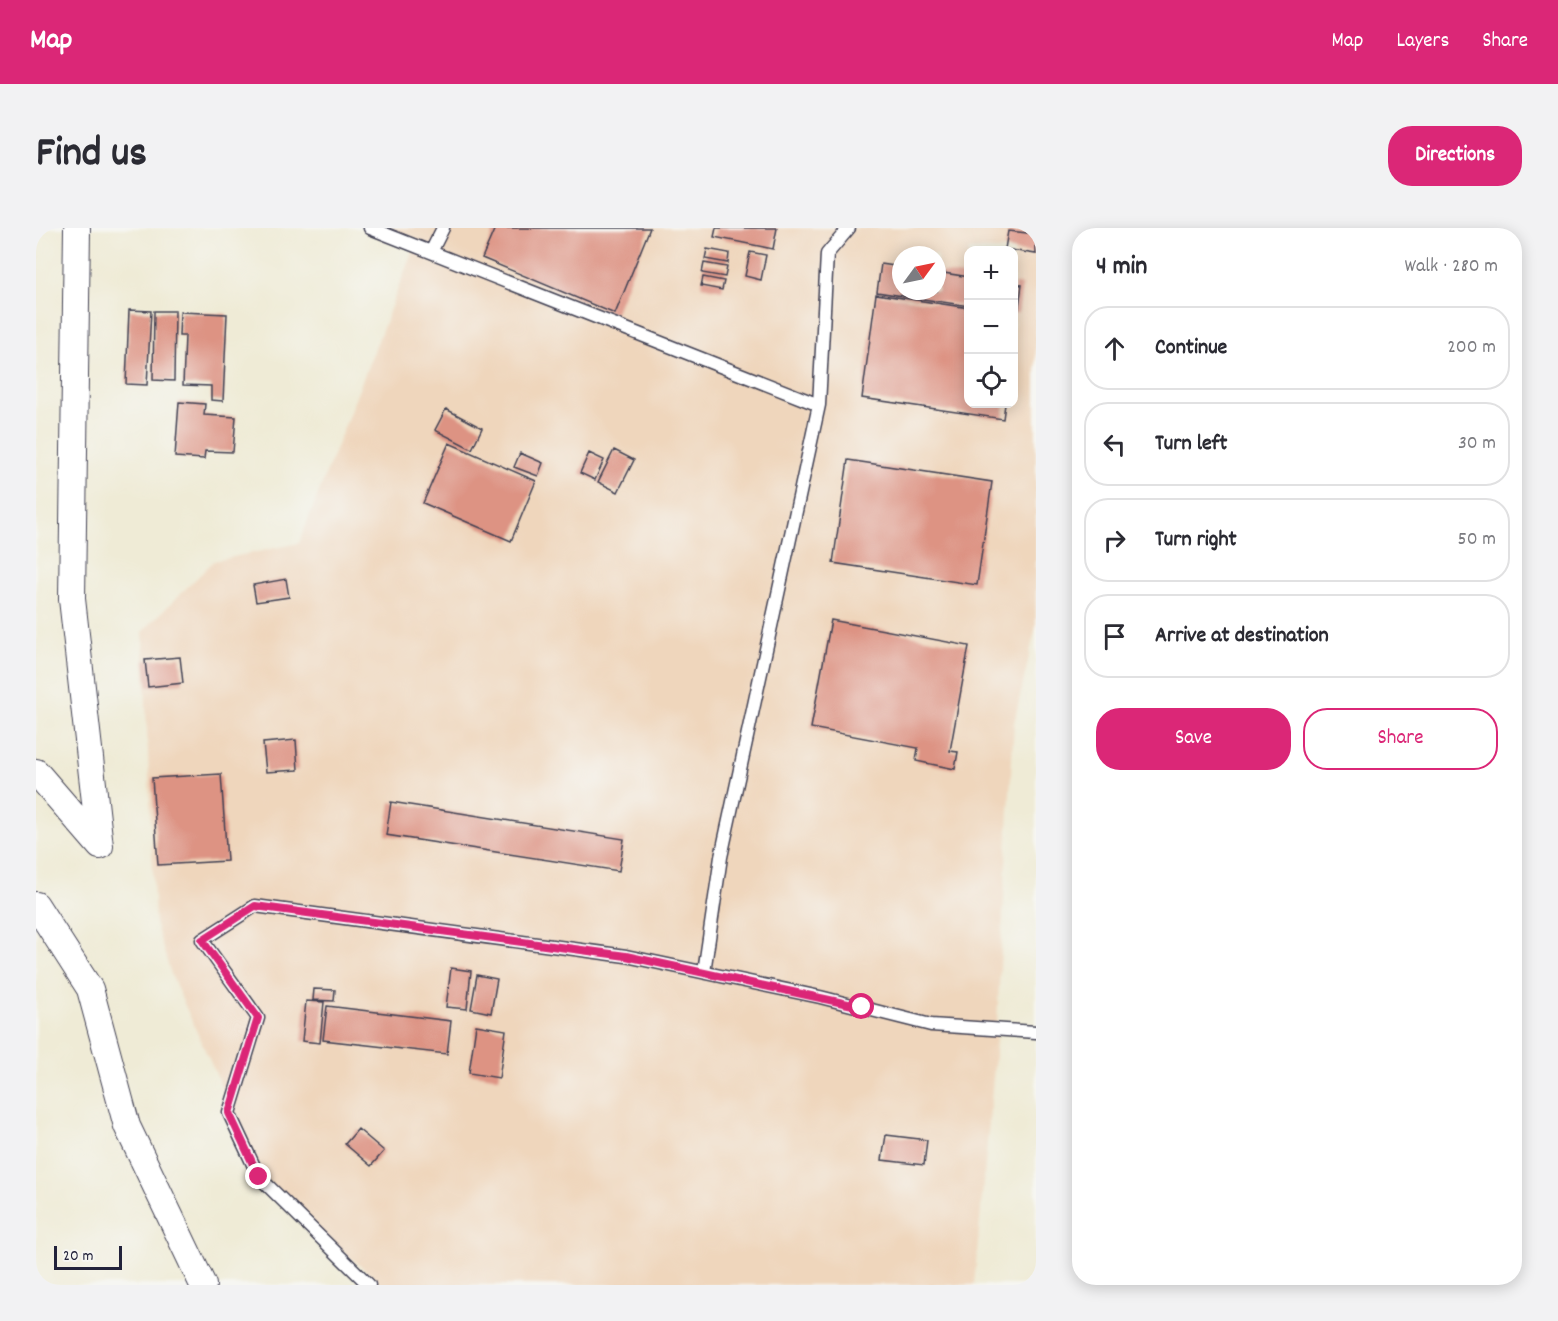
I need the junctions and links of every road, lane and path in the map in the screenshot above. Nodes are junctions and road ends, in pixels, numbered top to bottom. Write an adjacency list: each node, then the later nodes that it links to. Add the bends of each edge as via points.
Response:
1 (77, 228): 7 (street, via 72,599 100,846)
2 (370, 228): 5 (lane)
3 (443, 228): 5 (lane)
4 (849, 228): 6 (lane, via 827,254)
5 (431, 252): 6 (lane)
6 (819, 405): 9 (lane, via 720,857)
7 (36, 772)
8 (36, 904): 11 (street, via 90,989 127,1126)
9 (704, 972): 10 (lane, via 931,1025); 12 (lane, via 626,956 255,906 202,940 258,1018 229,1113 259,1177)
10 (1036, 1032)
11 (203, 1285)
12 (369, 1285)

